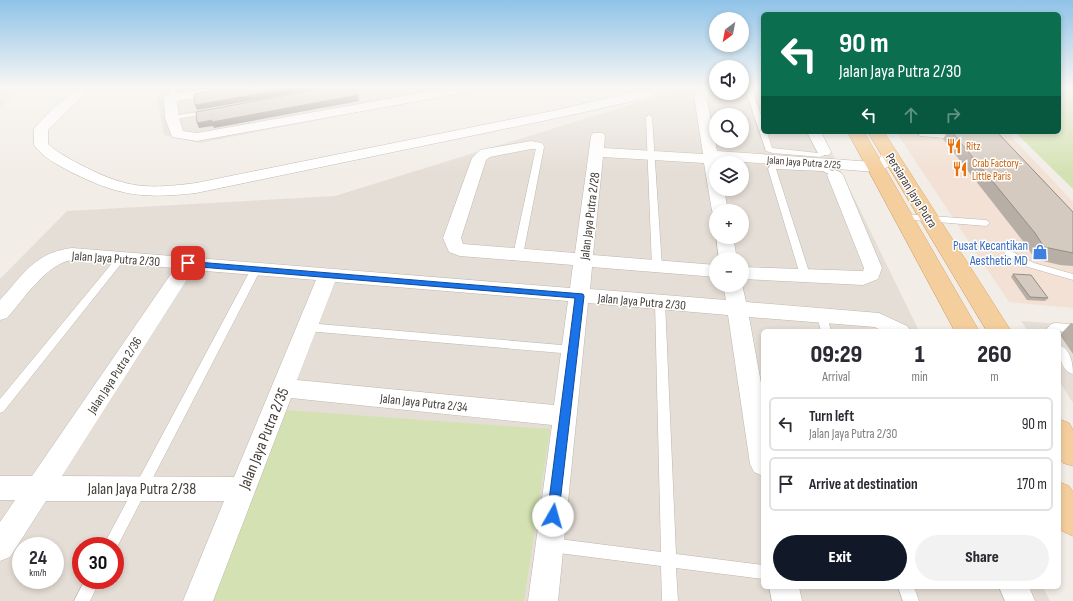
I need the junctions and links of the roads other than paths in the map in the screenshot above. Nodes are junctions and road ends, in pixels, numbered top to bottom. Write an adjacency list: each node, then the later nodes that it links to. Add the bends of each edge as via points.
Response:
1 (53, 116): 4 (street, via 41,129 41,145 55,157 110,186 137,192 162,192 196,188)
2 (183, 116): 8 (lane)
3 (310, 116): 8 (street, via 197,137 177,134)
4 (547, 116)
5 (649, 116): 20 (lane)
6 (704, 116): 21 (street)
7 (758, 116): 9 (lane)
8 (172, 118)
9 (761, 126)
10 (764, 134): 18 (lane, via 769,149 773,151 820,155)
11 (815, 134): 18 (street)
12 (857, 134): 24 (main road, Persiaran Jaya Putra)
13 (877, 134): 19 (main road, Persiaran Jaya Putra)
14 (922, 135): 15 (lane)
15 (966, 138)
16 (597, 144): 20 (street, Jalan Jaya Putra 2/25); 32 (street, Jalan Jaya Putra 2/28)
17 (536, 146): 30 (lane, via 540,147); 30 (street, via 485,153 479,158 452,238 455,248 460,250)
18 (824, 152)
19 (889, 153): 24 (street, via 885,163); 27 (main road, Persiaran Jaya Putra)
20 (652, 156): 22 (street, Jalan Jaya Putra 2/25); 34 (lane)
21 (711, 156)
22 (709, 157)
23 (749, 159): 24 (street, Jalan Jaya Putra 2/25)
24 (876, 167): 26 (main road, Persiaran Jaya Putra)
25 (835, 175): 40 (street, via 872,268 872,275 863,279); 40 (lane, via 826,169 774,166 772,170)
26 (904, 216): 27 (lane); 50 (main road, Persiaran Jaya Putra)
27 (930, 218): 28 (lane); 51 (main road, Persiaran Jaya Putra)
28 (986, 223)
29 (1009, 253): 39 (lane, via 1031,265)
30 (518, 255): 32 (street)
31 (121, 258): 33 (street, Jalan Jaya Putra 2/30); 45 (street, Jalan Jaya Putra 2/30, via 72,254 58,256 44,264); 57 (lane)
32 (584, 261): 34 (street); 42 (street, Jalan Jaya Putra 2/28)
33 (188, 263): 35 (street, Jalan Jaya Putra 2/30); 62 (street, Jalan Jaya Putra 2/36)
34 (657, 267): 36 (street)
35 (256, 269): 38 (street, Jalan Jaya Putra 2/30); 64 (lane)
36 (709, 271)
37 (749, 274): 40 (street)
38 (328, 275): 42 (street, Jalan Jaya Putra 2/30); 47 (street, Jalan Jaya Putra 2/35)
39 (1073, 277)
40 (806, 278)
41 (734, 292): 44 (street)
42 (579, 296): 43 (street, Jalan Jaya Putra 2/30); 53 (street, Jalan Jaya Putra 2/28)
43 (660, 302): 44 (street, Jalan Jaya Putra 2/30); 71 (lane)
44 (736, 308): 46 (street, Jalan Jaya Putra 2/30); 60 (street)
45 (0, 313)
46 (824, 323): 48 (street, Jalan Jaya Putra 2/30, via 879,320)
47 (307, 327): 53 (lane); 56 (street, Jalan Jaya Putra 2/35)
48 (895, 328)
49 (1073, 328): 52 (lane)
50 (966, 329)
51 (997, 329)
52 (1052, 329)
53 (573, 350): 58 (street, Jalan Jaya Putra 2/28)
54 (1061, 352): 55 (lane)
55 (1073, 370)
56 (283, 388): 58 (street, Jalan Jaya Putra 2/34); 65 (street, Jalan Jaya Putra 2/35)
57 (0, 408)
58 (565, 416): 69 (street, Jalan Jaya Putra 2/28)
59 (1061, 434): 61 (main road)
60 (761, 452)
61 (1073, 454)
62 (40, 487): 63 (street, Jalan Jaya Putra 2/38); 64 (street, Jalan Jaya Putra 2/38); 70 (street)
63 (0, 488)
64 (140, 488): 65 (street, Jalan Jaya Putra 2/38); 68 (lane)
65 (243, 489): 78 (street, Jalan Jaya Putra 2/35)
66 (1061, 500): 67 (main road)
67 (1073, 521)
68 (115, 537)
69 (550, 545): 71 (lane); 79 (street, Jalan Jaya Putra 2/28)
70 (0, 547)
71 (670, 560): 72 (lane); 80 (lane)
72 (761, 572)
73 (88, 589): 77 (lane)
74 (784, 589): 81 (street)
75 (907, 589): 82 (lane)
76 (1015, 589): 83 (street)
77 (82, 601)
78 (198, 601)
79 (543, 601)
80 (670, 601)
81 (787, 601)
82 (911, 601)
83 (1020, 601)

